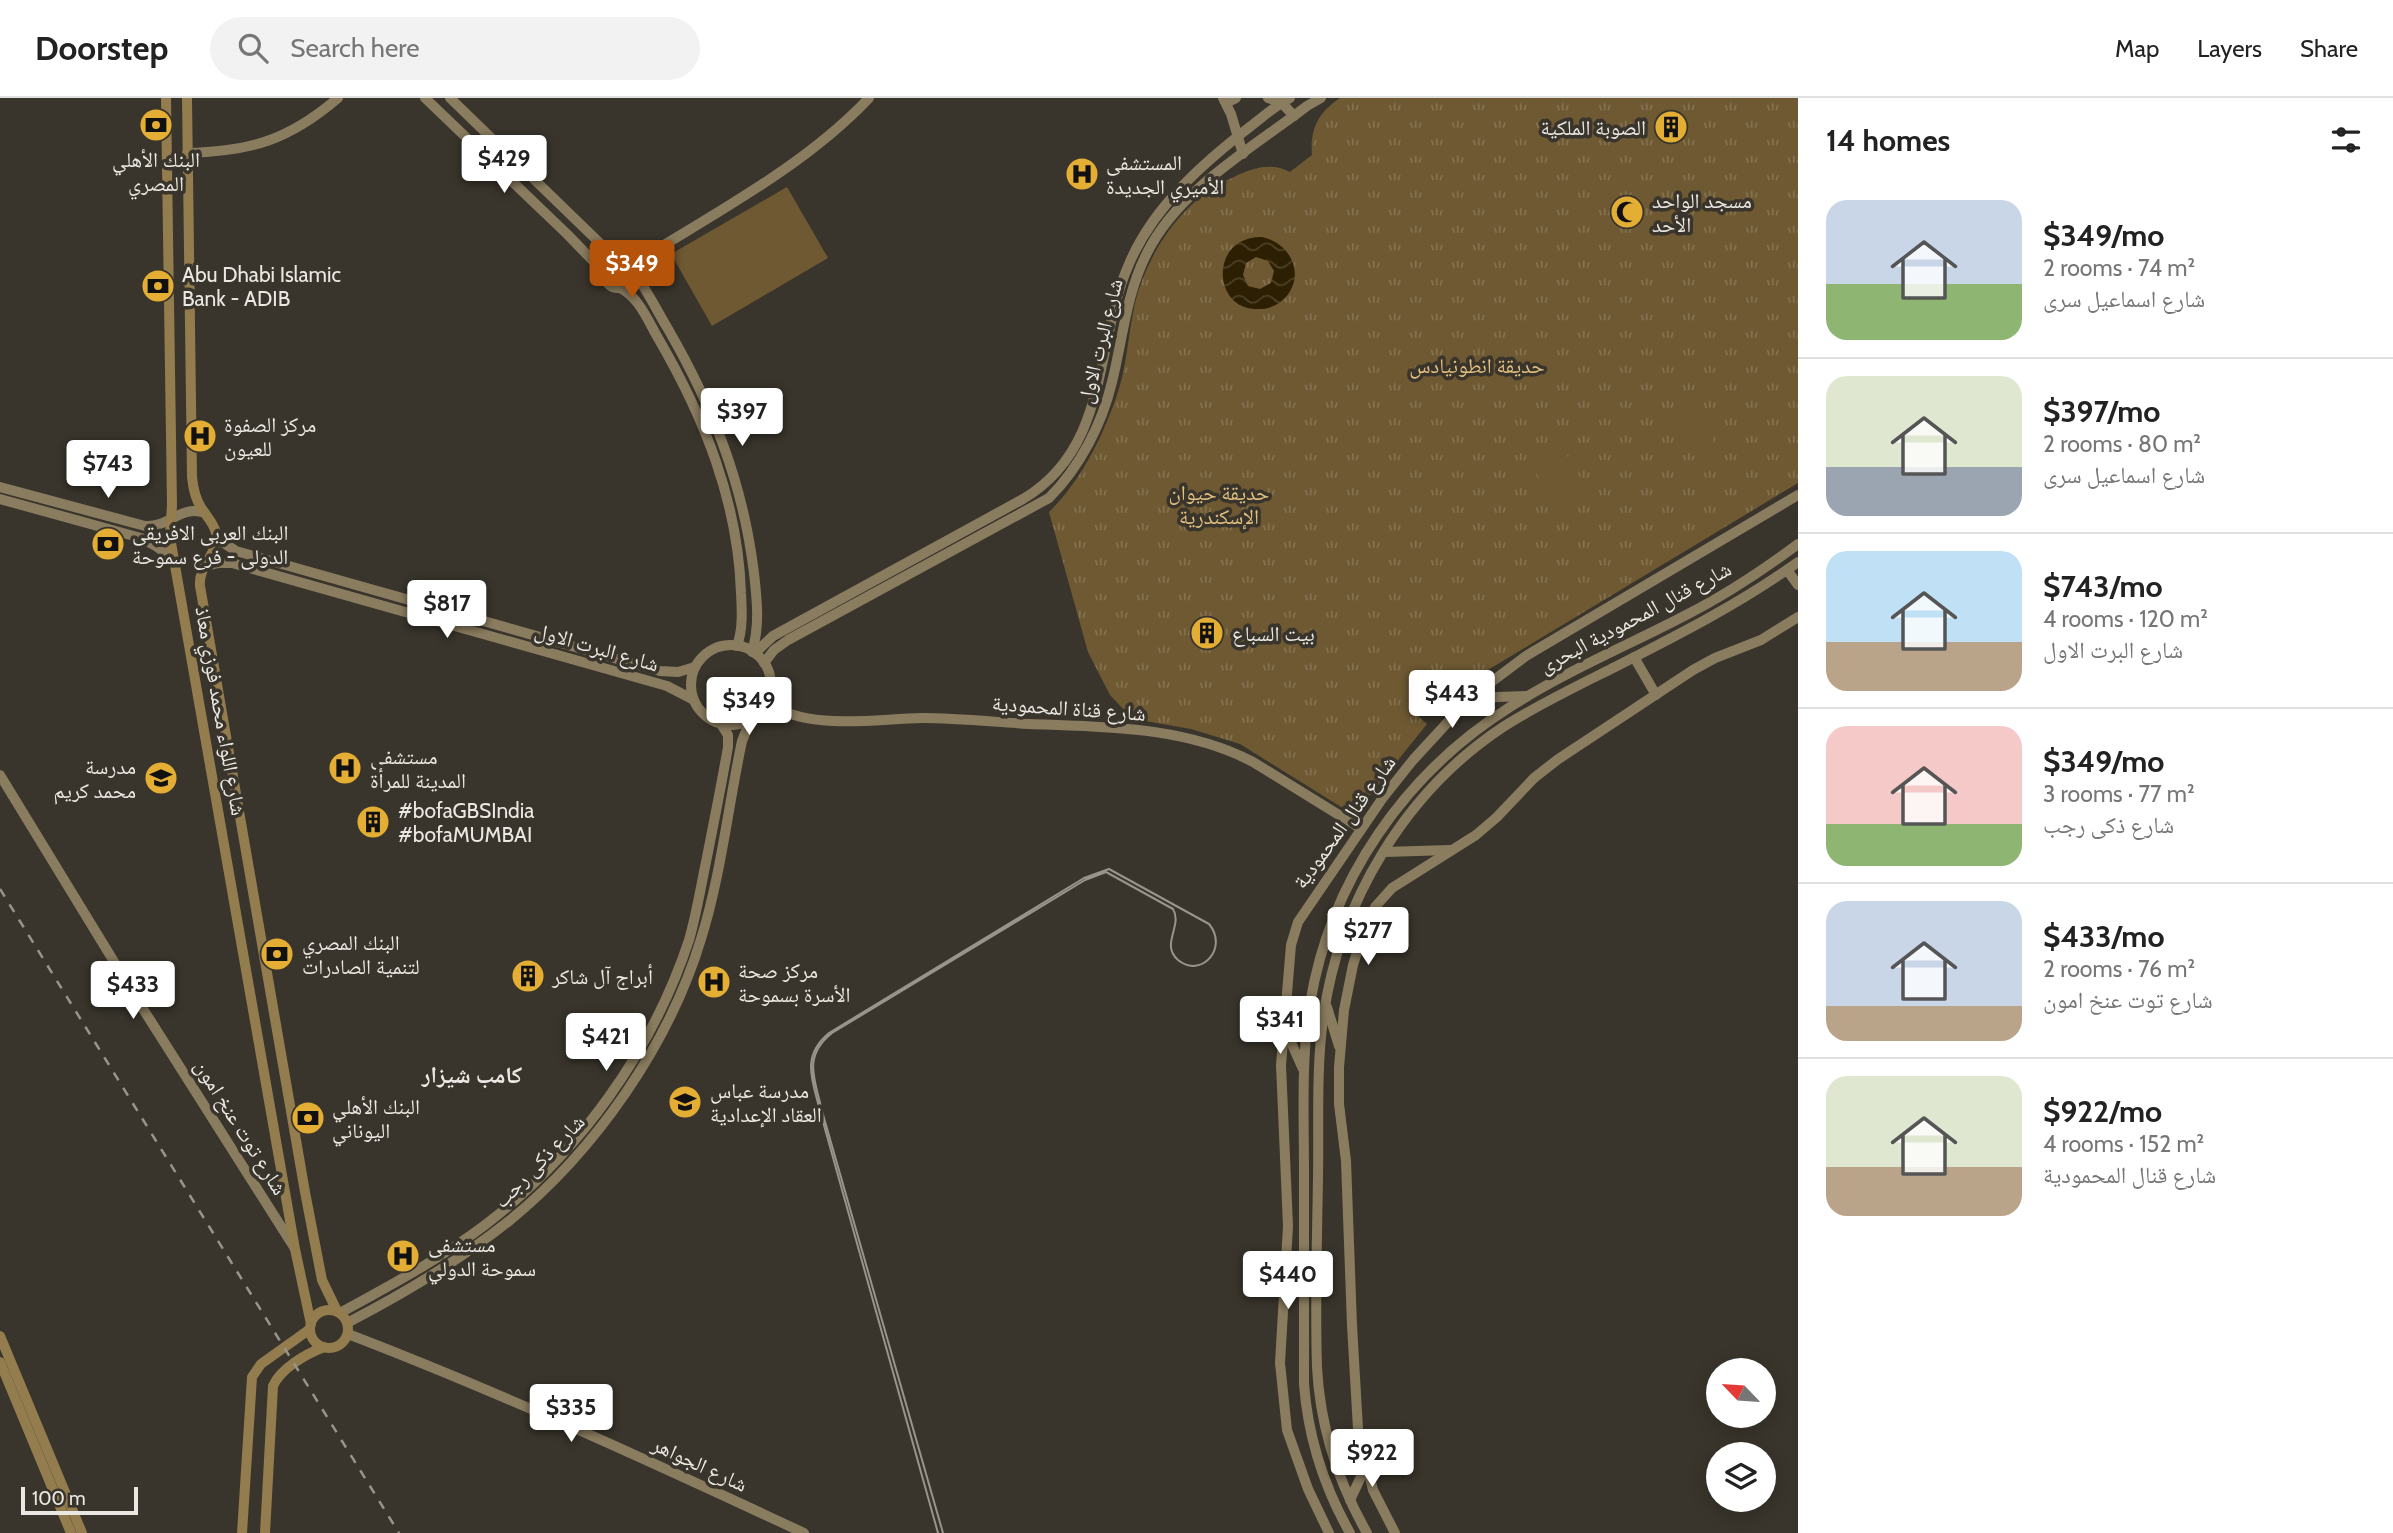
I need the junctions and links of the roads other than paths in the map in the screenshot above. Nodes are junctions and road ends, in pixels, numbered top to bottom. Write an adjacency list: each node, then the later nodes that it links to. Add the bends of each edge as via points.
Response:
1 (166, 98): 25 (main road, شارع اللواء محمد فوزي معاذ)
2 (187, 98): 13 (main road)
3 (338, 98): 13 (main road, via 302,126 274,139 231,150)
4 (450, 98): 15 (main road)
5 (869, 98): 16 (main road, via 804,156)
6 (1268, 98): 10 (main road)
7 (1321, 98): 11 (main road, شارع البرت الاول)
8 (429, 99): 17 (main road)
9 (1228, 100): 12 (main road)
10 (1286, 100): 11 (main road); 12 (main road, شارع البرت الاول)
11 (1294, 116): 14 (main road, شارع البرت الاول)
12 (1237, 137): 14 (main road); 48 (main road, شارع البرت الاول, via 1174,195 1148,226 1121,284 1094,401 1052,477 1023,499 772,636)
13 (187, 153): 26 (main road)
14 (1243, 154): 50 (main road, شارع البرت الاول, via 1170,217 1148,250 1132,287 1105,407 1060,487 1037,506 788,640)
15 (620, 260): 16 (main road); 17 (main road, via 608,264)
16 (631, 268): 18 (main road, via 629,282); 19 (main road)
17 (604, 275): 18 (main road, via 610,286)
18 (620, 288): 20 (main road, via 632,295)
19 (660, 316): 20 (main road); 21 (main road)
20 (649, 324): 22 (main road)
21 (682, 353): 22 (main road); 23 (main road)
22 (671, 360): 24 (main road)
23 (721, 436): 24 (main road); 48 (main road, via 750,543 758,618)
24 (710, 441): 46 (main road, via 737,544 742,619)
25 (171, 477): 26 (main road, via 180,484); 32 (main road, شارع اللواء محمد فوزي معاذ)
26 (192, 477): 31 (main road, via 194,494)
27 (0, 487): 30 (main road)
28 (1798, 495): 54 (main road, شارع قنال المحمودية, via 1526,656)
29 (0, 499): 30 (main road)
30 (26, 500): 32 (main road, via 145,526); 35 (main road, via 141,538)
31 (205, 513): 32 (main road, via 184,511); 33 (main road)
32 (172, 519): 35 (main road, شارع اللواء محمد فوزي معاذ, via 170,537)
33 (216, 538): 37 (main road, شارع اللواء محمد فوزي معاذ); 38 (main road, شارع البرت الاول, via 236,551)
34 (1798, 544): 52 (main road, شارع قنال المحمودية البحرى, via 1711,602)
35 (176, 561): 68 (main road, شارع اللواء محمد فوزي معاذ)
36 (1798, 562): 39 (main road, شارع قنال المحمودية البحرى)
37 (204, 566): 41 (main road, شارع البرت الاول, via 232,563); 69 (main road, شارع اللواء محمد فوزي معاذ, via 200,586 303,1180 322,1280)
38 (292, 566): 40 (main road, شارع البرت الاول); 41 (main road, via 287,572)
39 (1787, 570): 42 (main road); 49 (main road, شارع قنال المحمودية البحرى)
40 (317, 574): 43 (main road, via 319,581); 45 (main road, شارع البرت الاول)
41 (289, 579): 43 (main road, شارع البرت الاول)
42 (1798, 585)
43 (314, 587): 47 (main road, شارع البرت الاول)
44 (1798, 617): 53 (main road, via 1761,640 1704,664)
45 (537, 636): 47 (main road); 51 (main road, شارع البرت الاول, via 669,673)
46 (737, 646): 48 (main road); 51 (main road, via 708,652)
47 (533, 649): 55 (main road, شارع البرت الاول, via 667,686)
48 (754, 652): 50 (main road)
49 (1634, 657): 53 (main road); 62 (main road, شارع قنال المحمودية البحرى, via 1486,739 1426,794)
50 (764, 663): 56 (main road, via 770,683)
51 (695, 667): 55 (main road)
52 (1528, 695): 54 (main road); 66 (main road, شارع قنال المحمودية البحرى, via 1443,757 1401,802 1366,852 1338,907 1318,965)
53 (1656, 695): 61 (main road, via 1557,760 1497,817)
54 (1470, 698): 60 (main road, شارع قنال المحمودية)
55 (694, 700): 58 (main road, via 700,711)
56 (766, 703): 57 (main road); 60 (main road, شارع قناة المحمودية, via 807,720 926,718 1105,726 1204,742 1236,752)
57 (751, 719): 58 (main road, via 737,725); 67 (main road, شارع ذكى رجب, via 740,749 709,911 679,998 621,1098 579,1150)
58 (721, 724): 67 (main road, شارع ذكى رجب, via 729,747 697,908 672,984 612,1092)
59 (0, 775): 68 (main road, شارع توت عنخ امون)
60 (1360, 828): 64 (main road, شارع قنال المحمودية, via 1297,922)
61 (1453, 850): 62 (main road); 65 (main road, via 1402,880 1375,907 1353,965)
62 (1384, 852): 63 (main road, شارع قنال المحمودية البحرى, via 1345,929)
63 (1325, 1003): 65 (main road); 75 (main road, شارع قنال المحمودية البحرى, via 1319,1060 1317,1367 1326,1432)
64 (1284, 1027): 66 (main road); 81 (main road, شارع قنال المحمودية, via 1281,1065 1288,1226 1280,1363 1284,1414 1295,1457)
65 (1340, 1049): 74 (main road, via 1355,1389)
66 (1304, 1073): 82 (main road, شارع قنال المحمودية البحرى, via 1304,1394 1321,1470)
67 (524, 1200): 69 (main road, شارع ذكى رجب)
68 (295, 1249): 70 (main road, شارع اللواء محمد فوزي معاذ)
69 (343, 1320): 70 (main road, via 328,1310); 72 (main road, via 340,1345); 80 (main road, شارع الجواهر, via 443,1371)
70 (310, 1326): 72 (main road, via 314,1340); 78 (main road, via 261,1364 252,1377)
71 (0, 1336): 77 (main road)
72 (324, 1348): 79 (main road, via 281,1374 273,1386)
73 (0, 1362): 76 (main road)
74 (1366, 1466): 75 (main road); 84 (main road)
75 (1350, 1500): 83 (main road, شارع قنال المحمودية البحرى)
76 (71, 1533)
77 (82, 1533)
78 (242, 1533)
79 (265, 1533)
80 (804, 1533)
81 (1329, 1533)
82 (1350, 1533)
83 (1367, 1533)
84 (1395, 1533)

